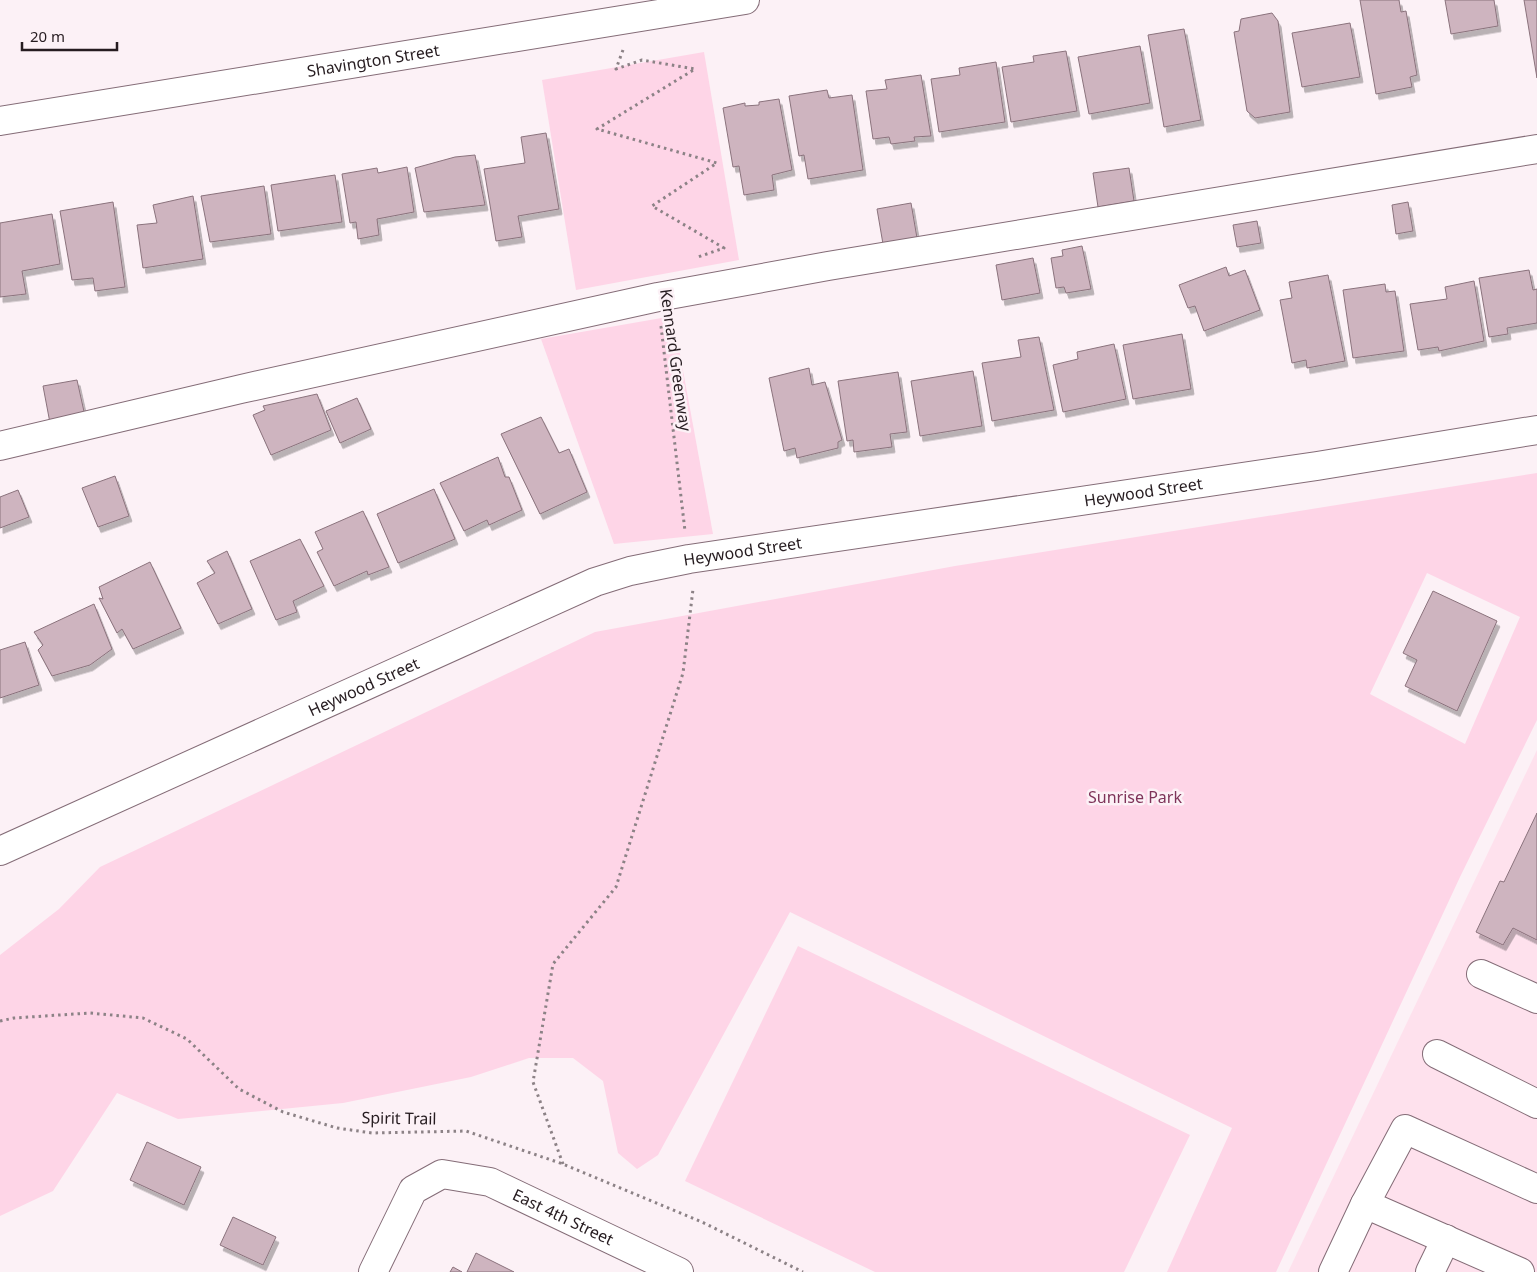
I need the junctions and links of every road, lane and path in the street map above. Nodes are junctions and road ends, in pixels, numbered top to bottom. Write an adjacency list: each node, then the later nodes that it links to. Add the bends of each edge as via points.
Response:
1 (745, 0): 2 (street, Shavington Street)
2 (665, 7): 4 (street, Shavington Street)
3 (626, 42): 6 (path, via 616,69 642,60 695,69 597,129 717,163 652,206 724,248)
4 (0, 121)
5 (1537, 149): 7 (street)
6 (697, 257)
7 (658, 297): 9 (street); 10 (path, Kennard Greenway)
8 (1537, 430): 12 (street, Heywood Street, via 1298,469 689,559 630,571 595,582)
9 (0, 446)
10 (686, 536)
11 (693, 589): 18 (path, via 683,673 616,887 552,964 533,1082)
12 (0, 851)
13 (1481, 974): 14 (street)
14 (1537, 999)
15 (0, 1021): 18 (path, Spirit Trail, via 90,1014 143,1018 187,1039 240,1089 283,1112 337,1128 372,1133 466,1131)
16 (1437, 1054): 17 (street)
17 (1537, 1104)
18 (563, 1164): 24 (path, Spirit Trail, via 702,1222)
19 (1537, 1189): 20 (street, via 1405,1129)
20 (1365, 1204): 21 (street); 25 (street)
21 (1446, 1239): 26 (street); 27 (street)
22 (373, 1272): 23 (street, East 4th Street, via 413,1190 442,1174 490,1182)
23 (679, 1272)
24 (803, 1272)
25 (1333, 1272)
26 (1430, 1272)
27 (1520, 1272)

